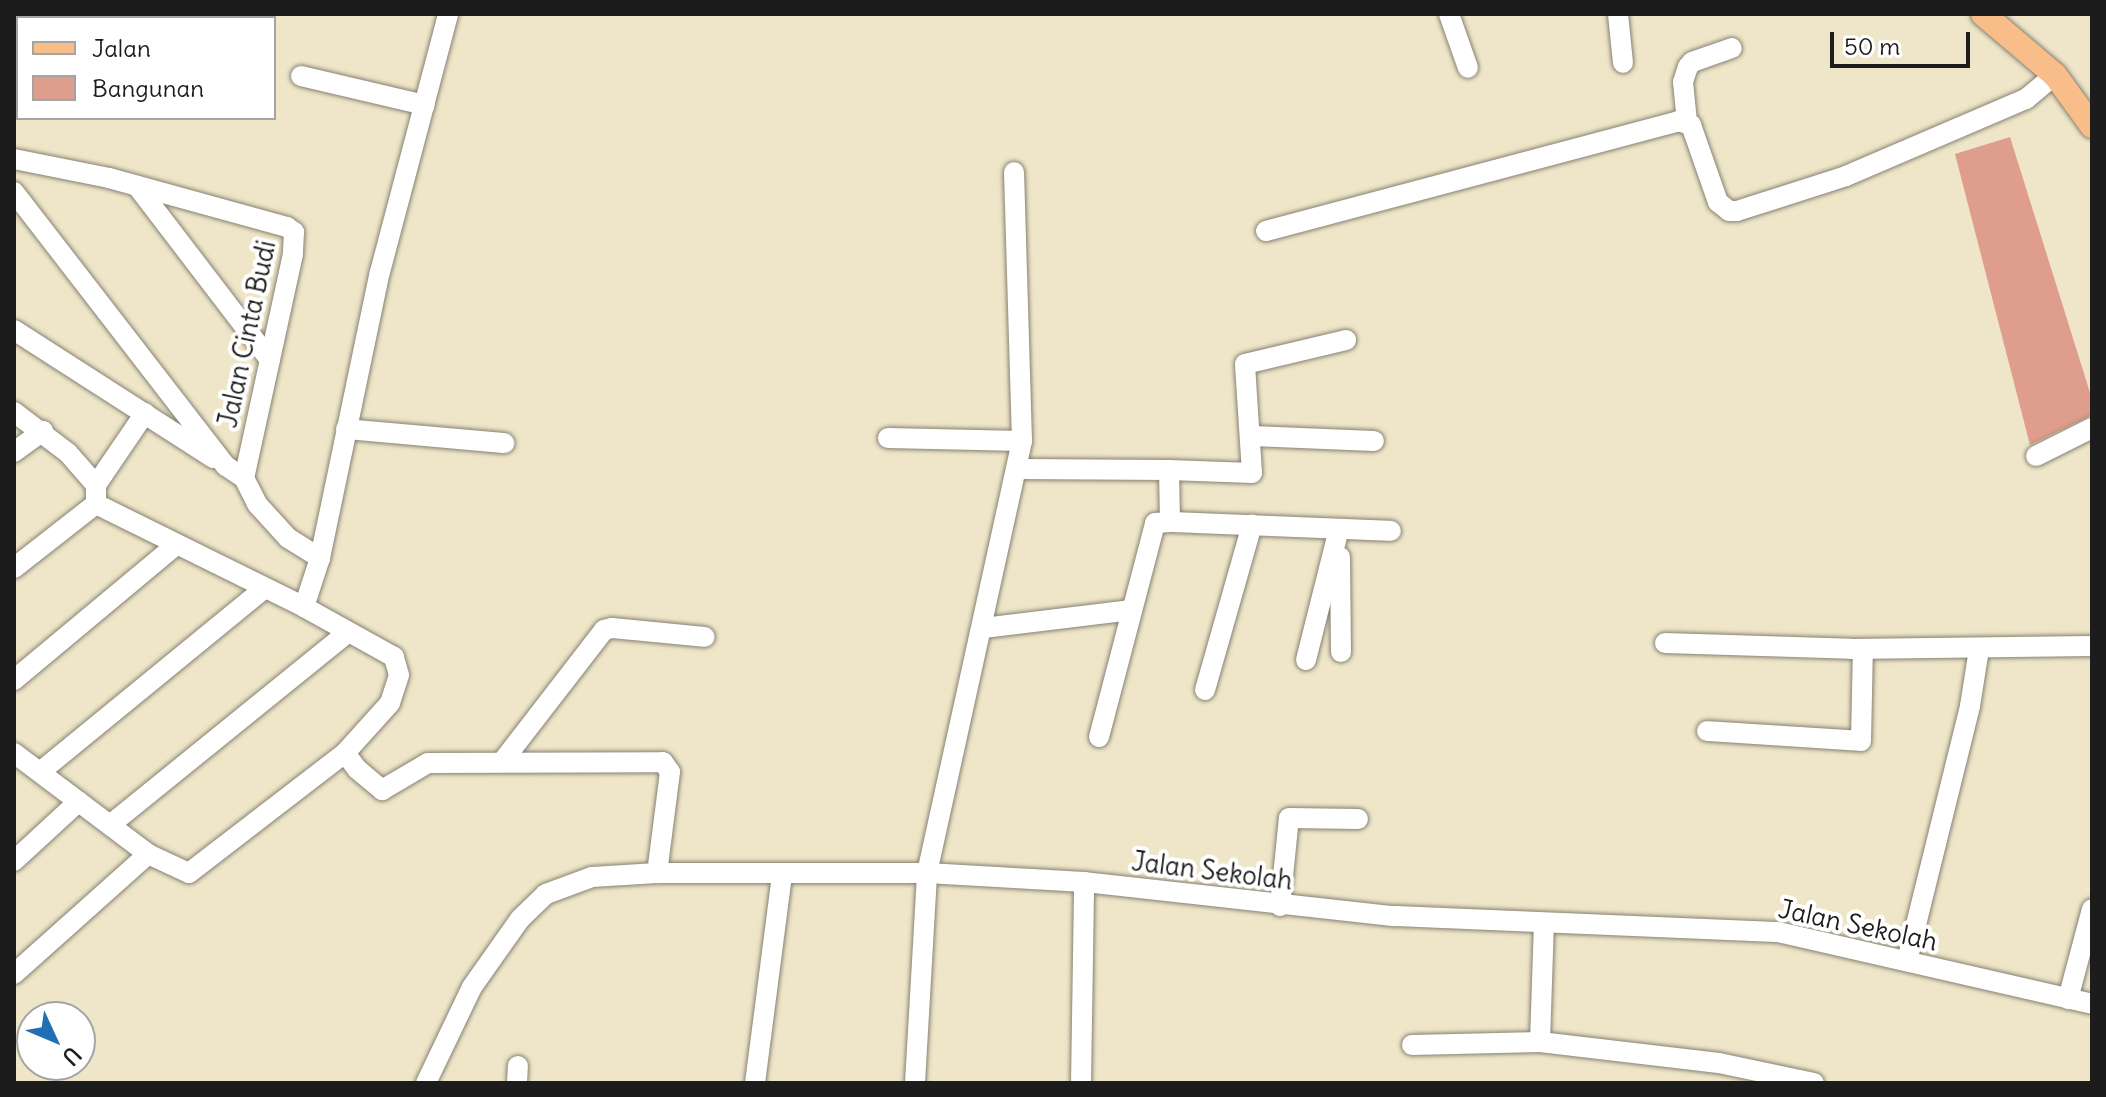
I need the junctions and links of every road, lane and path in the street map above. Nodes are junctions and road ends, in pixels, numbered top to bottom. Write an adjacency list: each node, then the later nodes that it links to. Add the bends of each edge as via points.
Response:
1 (448, 14): 10 (street)
2 (1449, 14): 7 (street)
3 (1618, 14): 6 (street)
4 (1983, 14): 8 (main road)
5 (1732, 48): 11 (street, via 1688,67 1683,82)
6 (1623, 63)
7 (1468, 68)
8 (2055, 75): 11 (street, via 2012,105 1846,176 1737,211 1718,202); 12 (main road)
9 (301, 76): 10 (street)
10 (425, 105): 24 (street, via 380,272)
11 (1687, 122): 17 (street)
12 (2092, 126)
13 (14, 159): 15 (street, Jalan Cinta Budi)
14 (1014, 172): 28 (street)
15 (137, 186): 20 (street); 20 (street, Jalan Cinta Budi, via 294,232)
16 (14, 192): 33 (street)
17 (1266, 231)
18 (14, 330): 22 (street)
19 (1346, 340): 26 (street, via 1245,364)
20 (270, 360): 36 (street, Jalan Cinta Budi)
21 (14, 412): 25 (street)
22 (145, 413): 33 (street); 37 (street)
23 (2092, 428): 32 (street)
24 (346, 429): 30 (street); 43 (street)
25 (43, 431): 31 (street); 37 (street)
26 (1252, 436): 29 (street); 35 (street, via 1252,473)
27 (888, 438): 28 (street)
28 (1022, 441): 34 (street)
29 (1374, 441)
30 (504, 443)
31 (14, 452)
32 (2036, 456)
33 (226, 466): 36 (street)
34 (1018, 469): 35 (street); 48 (street)
35 (1169, 470): 38 (street)
36 (244, 478): 43 (street, via 257,504 288,538)
37 (96, 494): 42 (street); 44 (street)
38 (1170, 522): 39 (street); 47 (street, via 1155,523)
39 (1252, 525): 40 (street); 58 (street)
40 (1339, 529): 41 (street); 55 (street); 56 (street)
41 (1391, 531)
42 (176, 545): 45 (street); 57 (street)
43 (320, 558): 46 (street)
44 (14, 568)
45 (262, 590): 46 (street); 64 (street)
46 (304, 607): 49 (street)
47 (1132, 610): 48 (street); 60 (street)
48 (983, 628): 71 (street)
49 (348, 632): 62 (street, via 394,657 399,675 384,714); 67 (street)
50 (705, 637): 63 (street, via 604,630)
51 (1665, 643): 53 (street)
52 (2092, 646): 54 (street)
53 (1863, 649): 54 (street); 59 (street, via 1861,741)
54 (1979, 649): 77 (street)
55 (1341, 652)
56 (1306, 660)
57 (14, 680)
58 (1205, 690)
59 (1707, 731)
60 (1099, 737)
61 (14, 753): 64 (street)
62 (345, 753): 63 (street, via 382,790 428,763); 68 (street, via 195,871 181,872)
63 (502, 762): 70 (street, via 666,764 670,772)
64 (40, 772): 65 (street)
65 (79, 801): 67 (street); 69 (street)
66 (1358, 819): 74 (street, via 1289,818)
67 (110, 825): 68 (street)
68 (148, 854): 78 (street)
69 (14, 861)
70 (657, 873): 72 (street, Jalan Sekolah); 83 (street, Jalan Sekolah, via 592,877 546,894 520,919 472,987)
71 (927, 873): 72 (street, Jalan Sekolah); 73 (street, Jalan Sekolah); 85 (street)
72 (782, 875): 84 (street)
73 (1084, 882): 74 (street, Jalan Sekolah); 86 (street)
74 (1280, 906): 76 (street, Jalan Sekolah)
75 (2092, 909): 79 (street)
76 (1544, 924): 77 (street, Jalan Sekolah, via 1778,932); 81 (street)
77 (1907, 961): 79 (street, Jalan Sekolah)
78 (14, 974)
79 (2068, 999): 80 (street, Jalan Sekolah)
80 (2092, 1004)
81 (1540, 1042): 82 (street); 87 (street, via 1719,1063)
82 (1412, 1045)
83 (426, 1083)
84 (755, 1083)
85 (915, 1083)
86 (1081, 1083)
87 (1814, 1083)

